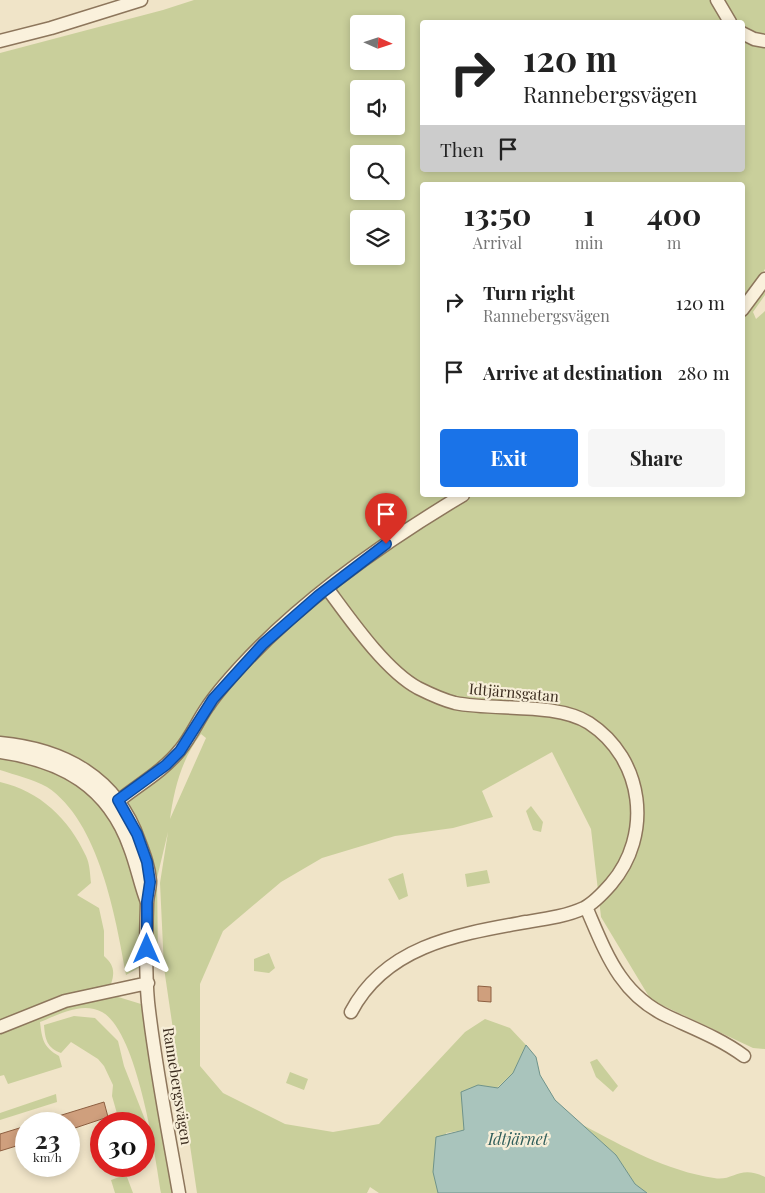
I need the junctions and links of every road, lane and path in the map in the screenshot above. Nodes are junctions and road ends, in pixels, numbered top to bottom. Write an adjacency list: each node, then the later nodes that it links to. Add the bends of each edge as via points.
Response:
1 (140, 0): 5 (street)
2 (717, 0): 3 (street)
3 (729, 20)
4 (745, 34): 6 (street)
5 (0, 41)
6 (765, 41)
7 (765, 279): 8 (street)
8 (745, 306)
9 (460, 497): 10 (street, via 398,536)
10 (327, 588): 13 (street, via 242,665 213,699 180,751); 14 (street, Idtjärnsgatan, via 403,679 454,703 570,714 589,723 622,756 638,798 638,826 619,875)
11 (0, 743): 13 (street, via 40,749 67,759 91,773)
12 (0, 752): 13 (street, via 60,767)
13 (114, 804): 15 (street, Rannebergsvägen, via 137,834 147,862 150,882 147,902)
14 (586, 907): 16 (street, Idtjärnsgatan, via 543,919 462,934 426,946 406,955 381,974); 18 (street, via 613,967 635,994 668,1017 702,1031)
15 (148, 983): 17 (street, via 65,1001); 19 (street, Rannebergsvägen, via 150,1017)
16 (351, 1012)
17 (0, 1027)
18 (744, 1056)
19 (180, 1193)

